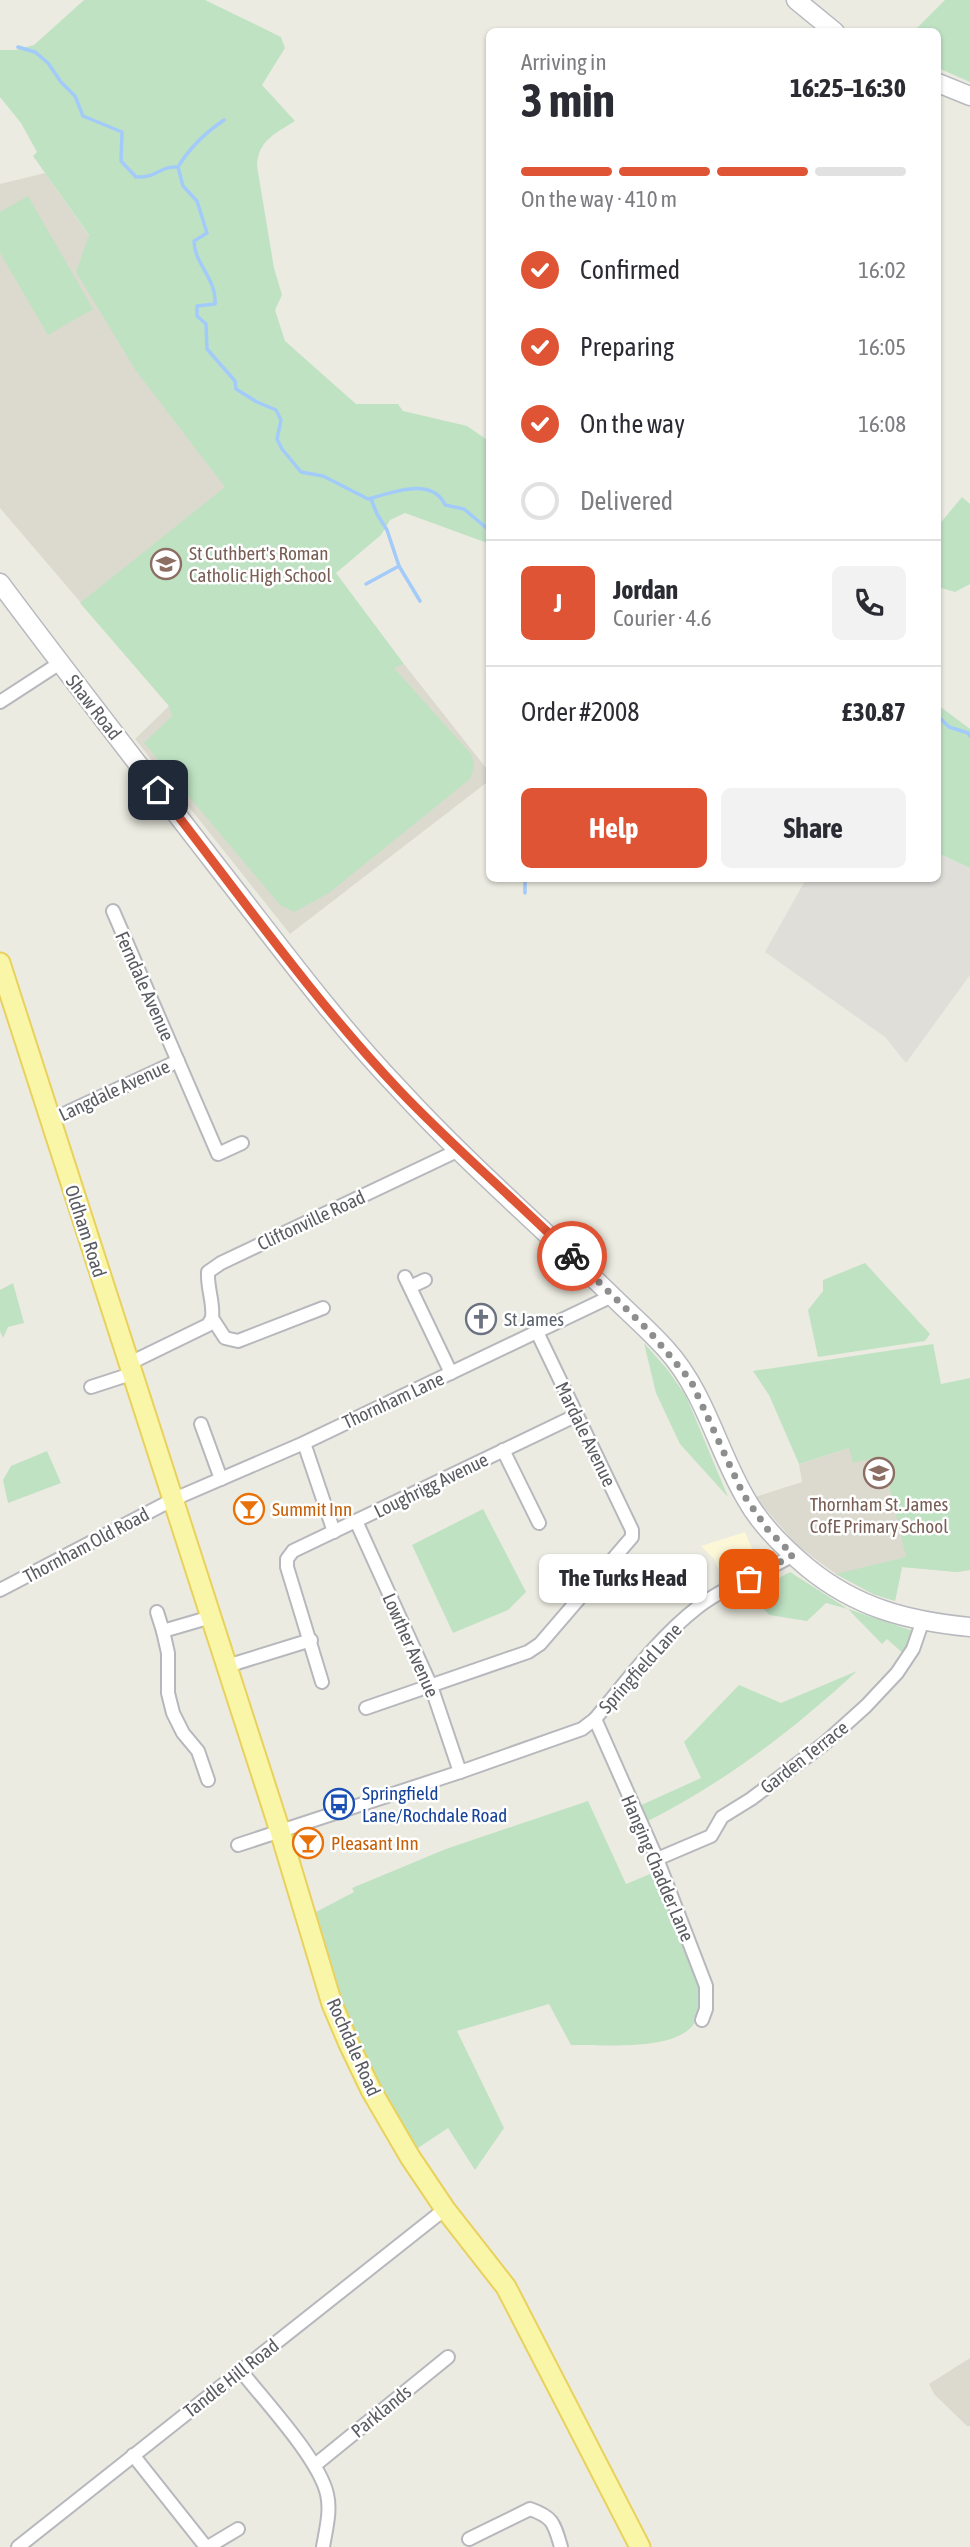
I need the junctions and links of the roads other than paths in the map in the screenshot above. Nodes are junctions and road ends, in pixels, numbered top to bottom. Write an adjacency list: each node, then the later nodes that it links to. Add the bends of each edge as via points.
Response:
1 (796, 0): 2 (street)
2 (830, 28)
3 (941, 84): 4 (street)
4 (970, 96)
5 (0, 583): 6 (street, Shaw Road)
6 (60, 663): 7 (street); 13 (street, Shaw Road, via 343,1026)
7 (0, 702)
8 (113, 911): 10 (street, Ferndale Avenue)
9 (0, 963): 11 (main road, Oldham Road)
10 (178, 1061): 11 (street, Langdale Avenue); 12 (street, Ferndale Avenue, via 218,1154)
11 (51, 1120): 19 (main road, Oldham Road)
12 (242, 1143)
13 (459, 1150): 15 (street, Shaw Road); 17 (street, Cliftonville Road, via 221,1263 208,1272)
14 (425, 1280): 20 (street, via 407,1282)
15 (612, 1296): 18 (street, Thornham Lane); 31 (street, Shaw Road, via 691,1381 743,1494)
16 (323, 1308): 17 (street, via 238,1341 225,1338)
17 (212, 1318): 19 (street, via 208,1325)
18 (537, 1332): 20 (street, Thornham Lane); 22 (street, Mardale Avenue)
19 (130, 1369): 21 (street); 27 (main road, Oldham Road)
20 (451, 1373): 24 (street, Thornham Lane)
21 (91, 1387)
22 (577, 1415): 25 (street, Loughrigg Avenue); 41 (street, Mardale Avenue, via 632,1538 540,1644)
23 (201, 1424): 26 (street)
24 (304, 1443): 26 (street, Thornham Lane); 30 (street)
25 (503, 1450): 28 (street, Loughrigg Avenue); 29 (street)
26 (221, 1479): 27 (street, Thornham Lane)
27 (172, 1500): 32 (street, Thornham Old Road); 34 (main road, Rochdale Road)
28 (356, 1521): 30 (street, Loughrigg Avenue); 41 (street, Lowther Avenue)
29 (539, 1523)
30 (334, 1532): 38 (street, Loughrigg Avenue, via 293,1551 287,1559)
31 (793, 1555): 35 (street, Shaw Road, via 836,1588); 43 (street, Springfield Lane, via 697,1608 664,1637)
32 (0, 1590)
33 (157, 1612): 37 (street)
34 (211, 1617): 37 (street); 39 (main road, Rochdale Road)
35 (922, 1623): 36 (street, Shaw Road); 48 (street, Garden Terrace, via 913,1649 897,1673 825,1743 722,1817 711,1836)
36 (970, 1628)
37 (163, 1632): 45 (street, via 173,1713 198,1751)
38 (310, 1640): 39 (street); 40 (street)
39 (227, 1666): 46 (main road, Rochdale Road)
40 (322, 1682)
41 (431, 1686): 42 (street); 44 (street, Lowther Avenue)
42 (366, 1709)
43 (595, 1719): 44 (street, Springfield Lane, via 582,1729); 48 (street, Hanging Chadder Lane)
44 (460, 1772): 46 (street, Springfield Lane)
45 (208, 1780)
46 (280, 1831): 47 (street, Springfield Lane); 50 (main road, Rochdale Road, via 332,2004 349,2044 410,2158)
47 (238, 1845)
48 (657, 1859): 49 (street, Hanging Chadder Lane, via 706,1986)
49 (702, 2020)
50 (444, 2209): 52 (street, Tandle Hill Road); 61 (main road, Rochdale Road, via 506,2287)
51 (448, 2357): 54 (street, Parklands)
52 (241, 2371): 53 (street, Tandle Hill Road); 54 (street)
53 (133, 2455): 57 (street, Tandle Hill Road); 58 (street)
54 (315, 2465): 59 (street, via 327,2492 329,2511)
55 (238, 2529): 58 (street)
56 (469, 2539): 60 (street, via 530,2509 547,2515)
57 (18, 2547)
58 (207, 2547)
59 (323, 2547)
60 (561, 2547)
61 (639, 2547)

